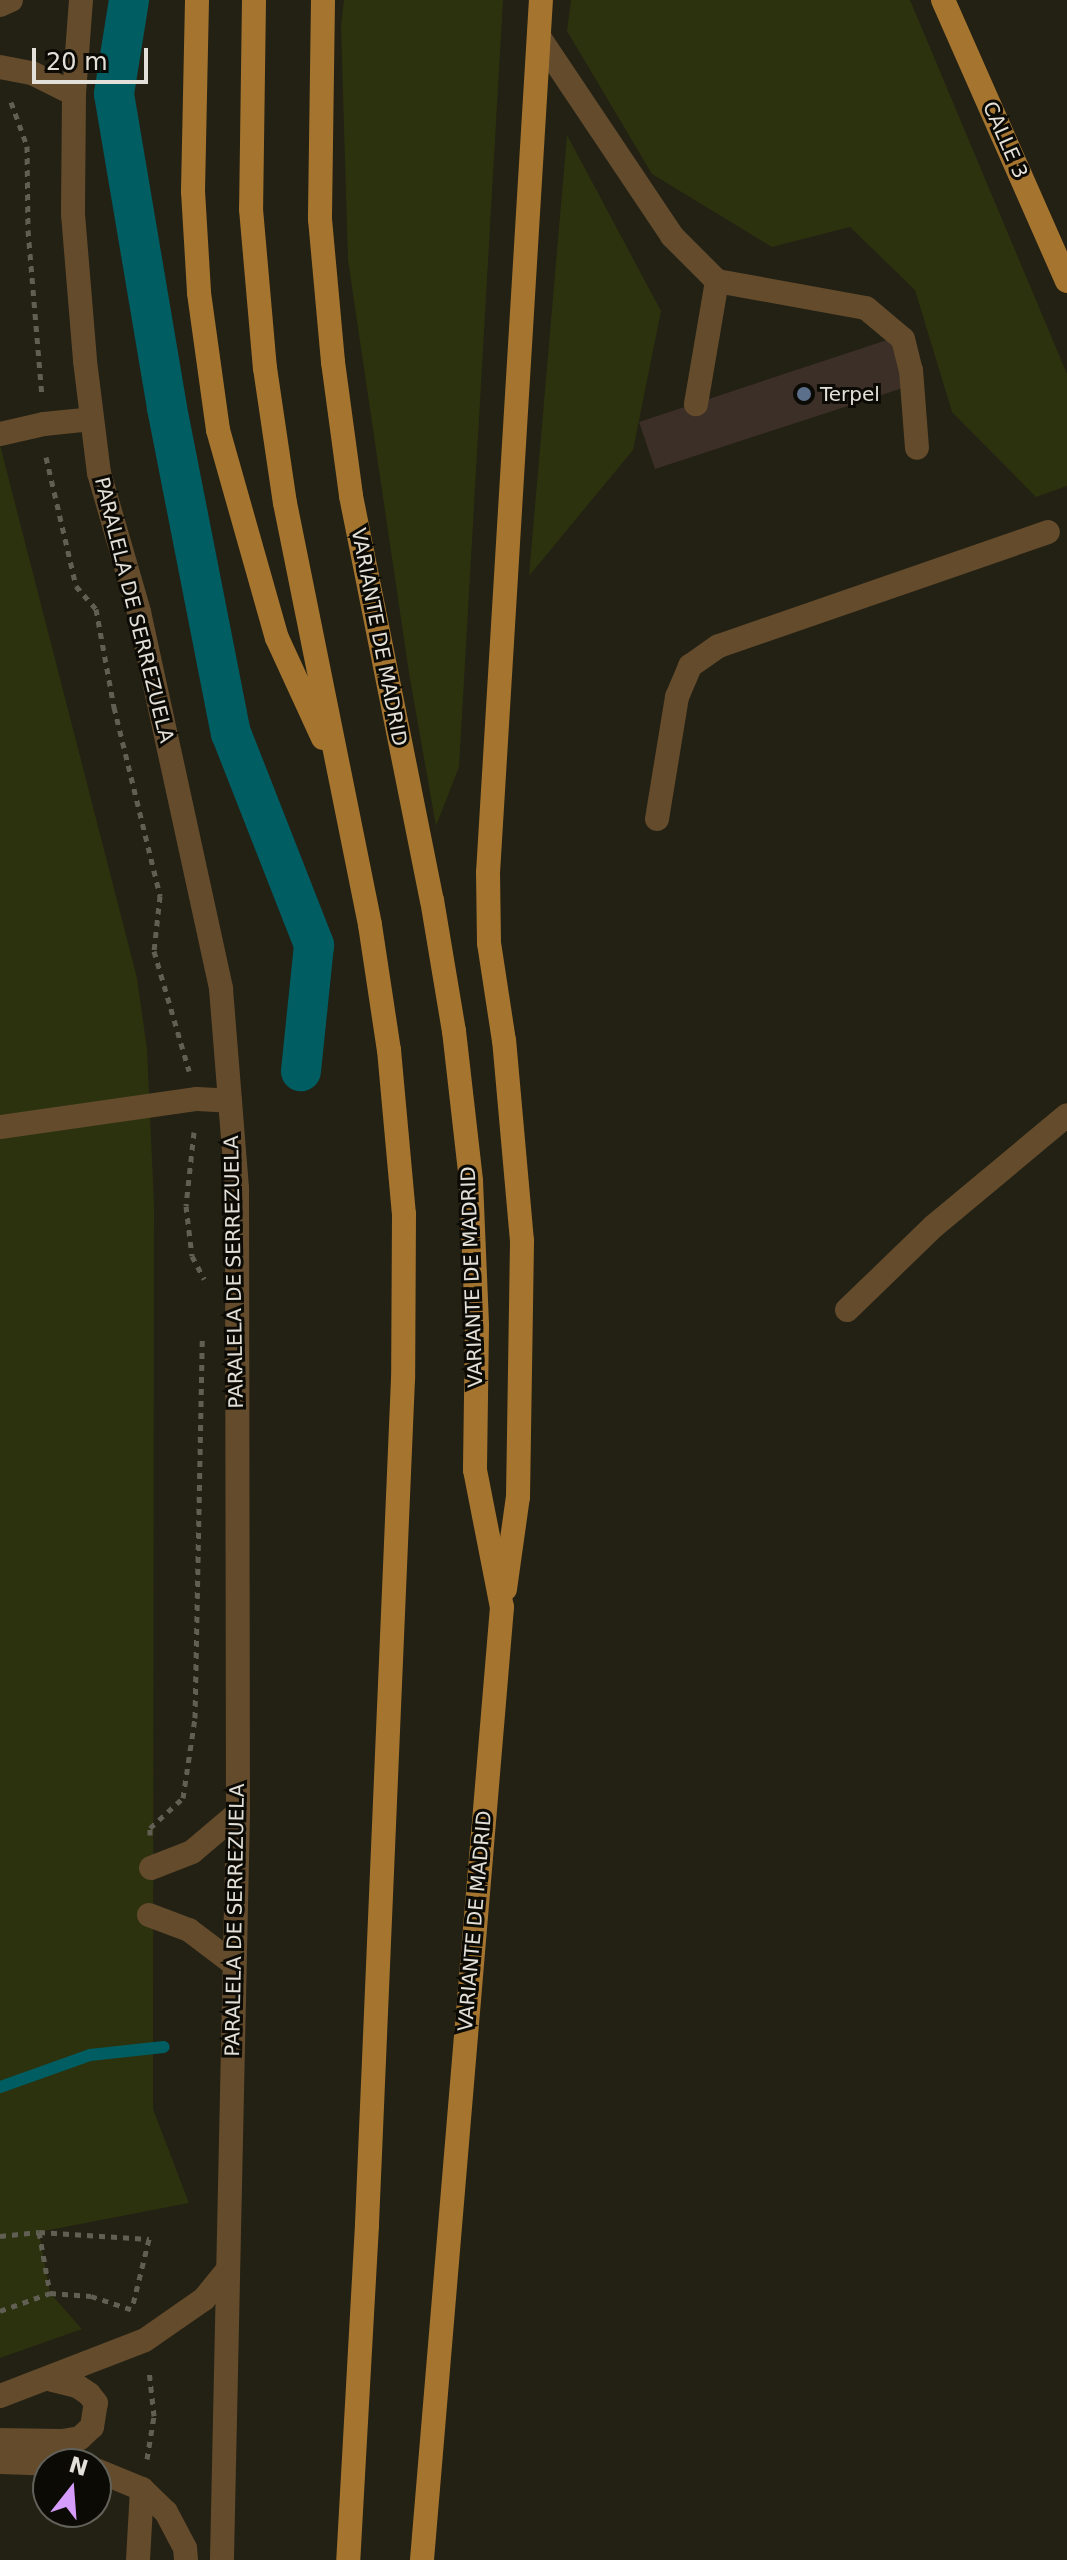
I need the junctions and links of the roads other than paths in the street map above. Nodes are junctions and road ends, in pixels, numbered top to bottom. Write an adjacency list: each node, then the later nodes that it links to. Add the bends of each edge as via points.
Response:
1 (11, 0): 8 (street)
2 (81, 0): 11 (street, PARALELA DE SERREZUELA)
3 (197, 0): 19 (main road, via 193,191 199,293 218,430 277,638)
4 (254, 0): 19 (main road, via 251,209 265,368 285,503)
5 (323, 0): 25 (main road, VARIANTE DE MADRID, via 320,219 333,362 351,496 454,1031 471,1195 477,1325 475,1470)
6 (541, 0): 9 (main road)
7 (943, 0): 13 (main road, CALLE 3)
8 (0, 5)
9 (541, 40): 12 (street, via 672,236); 25 (main road, via 488,873 489,943 504,1041 522,1241 518,1497)
10 (0, 67): 11 (street, via 32,73)
11 (74, 94): 15 (street, PARALELA DE SERREZUELA, via 73,214)
12 (717, 281): 14 (street); 17 (street, via 866,308 903,339)
13 (1067, 281)
14 (696, 404)
15 (92, 419): 16 (street); 21 (street, PARALELA DE SERREZUELA, via 99,473 139,612 221,989)
16 (0, 434)
17 (917, 448)
18 (1048, 532): 20 (street, via 719,646 690,666 677,697)
19 (342, 780): 41 (main road, via 389,1050 404,1214 401,1443)
20 (657, 819)
21 (230, 1101): 23 (street, via 197,1099); 26 (street, PARALELA DE SERREZUELA, via 237,1188)
22 (1067, 1115): 24 (street, via 934,1226)
23 (0, 1127)
24 (847, 1310)
25 (502, 1607): 42 (main road, VARIANTE DE MADRID)
26 (238, 1813): 27 (street, via 192,1852); 29 (street, PARALELA DE SERREZUELA)
27 (151, 1868)
28 (149, 1915): 29 (street, via 189,1930)
29 (234, 1964): 30 (street, PARALELA DE SERREZUELA)
30 (228, 2269): 31 (street, via 204,2299 145,2340); 40 (street, PARALELA DE SERREZUELA)
31 (48, 2379): 32 (street); 33 (street, via 89,2394 96,2403 92,2427 80,2438 62,2441)
32 (0, 2396)
33 (0, 2440)
34 (0, 2462): 35 (street)
35 (32, 2463)
36 (112, 2477): 37 (street)
37 (142, 2489): 38 (street); 39 (street, via 166,2512)
38 (138, 2560)
39 (186, 2560)
40 (222, 2560)
41 (348, 2560)
42 (422, 2560)

